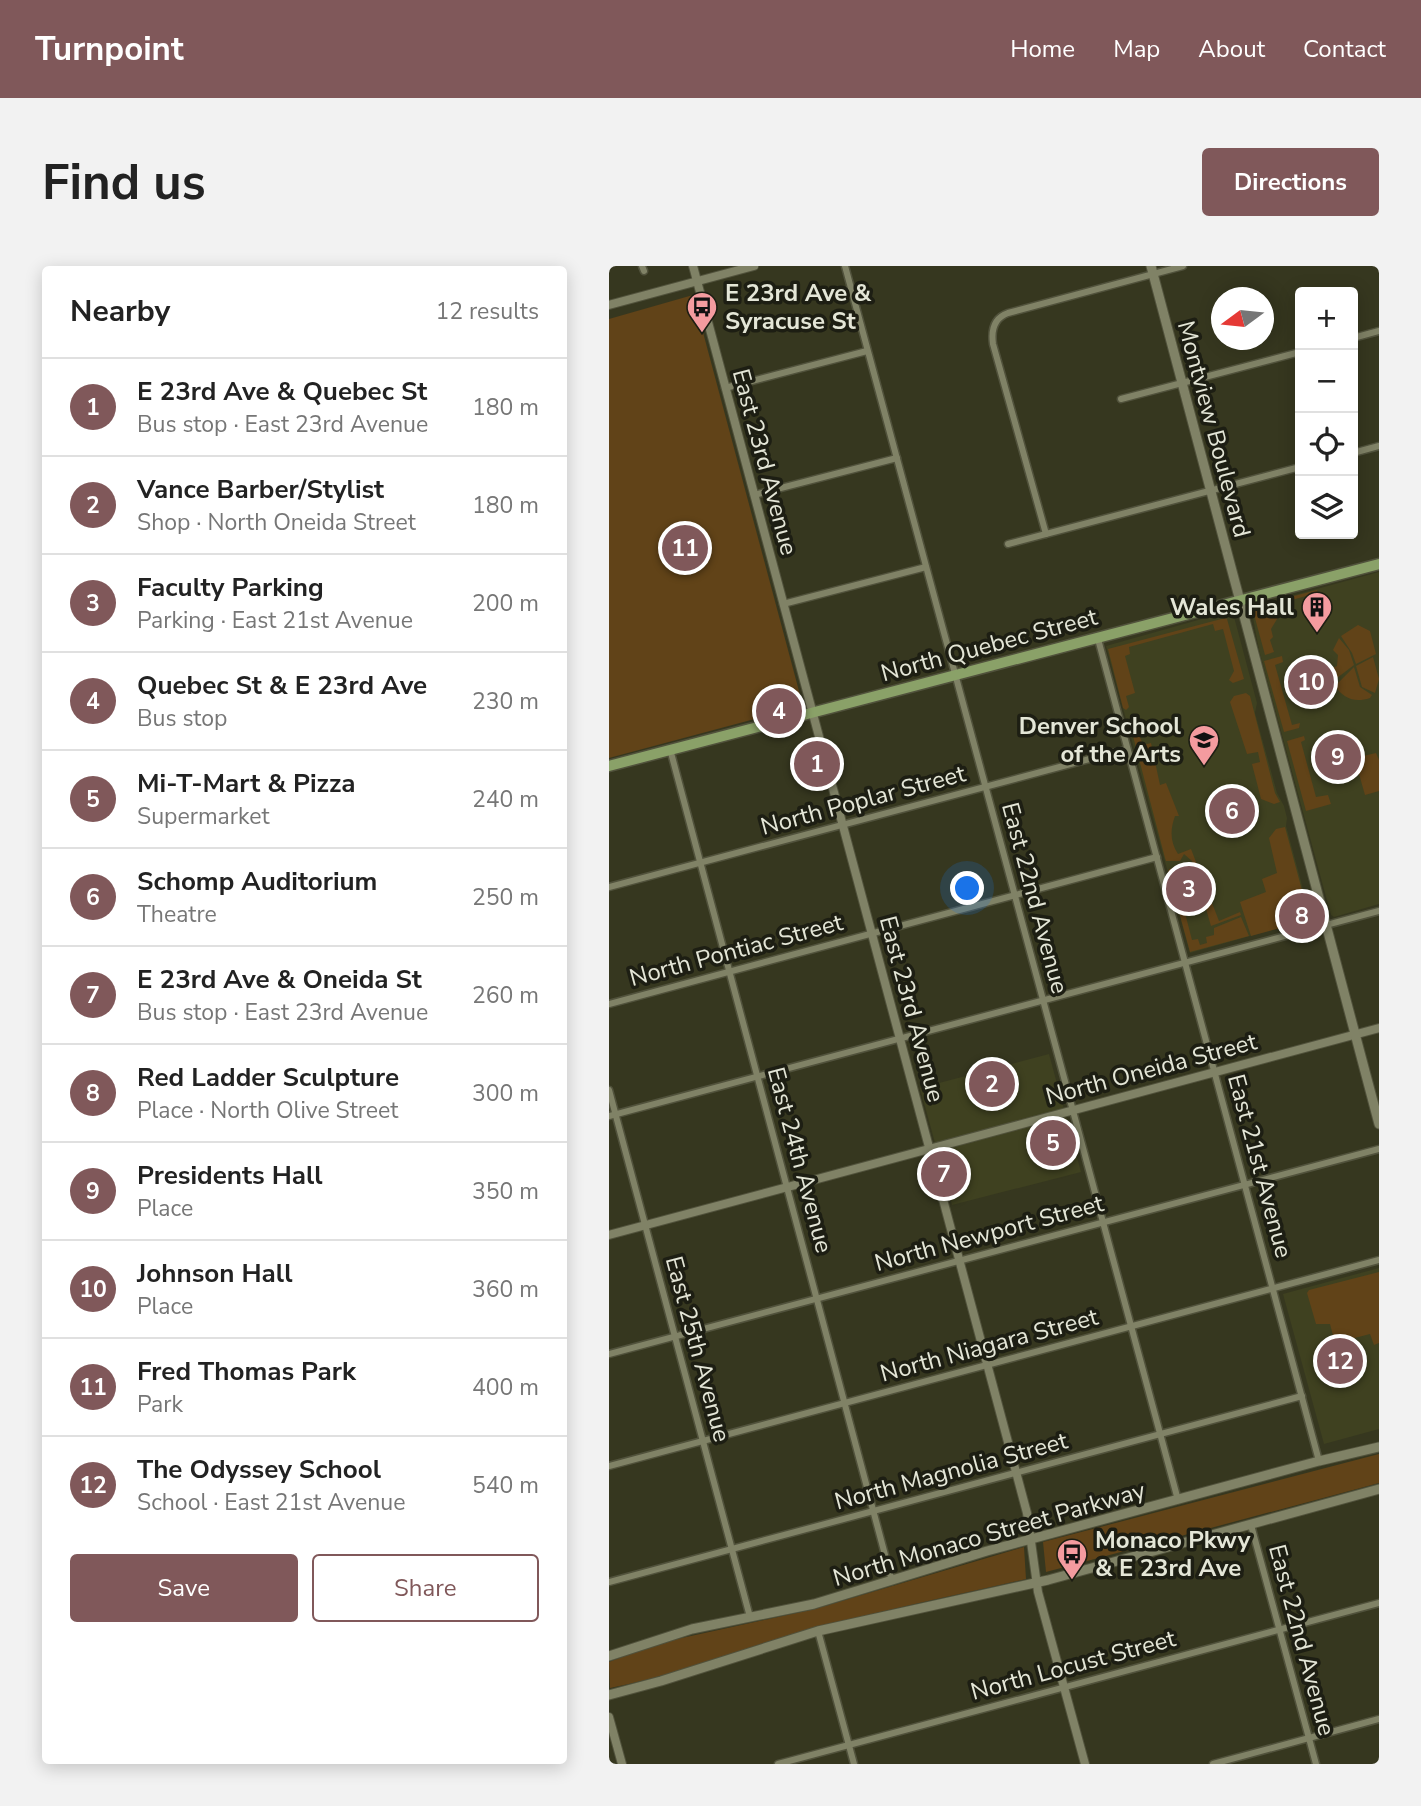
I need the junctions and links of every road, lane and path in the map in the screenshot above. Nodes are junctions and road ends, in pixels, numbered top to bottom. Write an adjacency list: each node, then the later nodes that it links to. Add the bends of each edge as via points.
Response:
1 (693, 266): 6 (street, East 23rd Avenue)
2 (754, 266): 6 (street)
3 (845, 266): 10 (street, East 22nd Avenue)
4 (1183, 266): 5 (street)
5 (1152, 270): 12 (main road, Montview Boulevard); 21 (street, via 1003,315 995,324 993,344)
6 (697, 282): 7 (street); 13 (street, East 23rd Avenue)
7 (609, 305)
8 (1379, 331): 9 (street)
9 (1358, 337)
10 (867, 351): 13 (street); 17 (street, East 22nd Avenue)
11 (1295, 353): 12 (street)
12 (1182, 383): 14 (street); 19 (main road, Montview Boulevard)
13 (725, 388): 20 (street, East 23rd Avenue)
14 (1121, 399)
15 (1379, 446): 16 (street)
16 (1358, 452)
17 (897, 458): 20 (street); 24 (street, East 22nd Avenue)
18 (1295, 468): 19 (street)
19 (1211, 491): 21 (street); 25 (main road, Montview Boulevard)
20 (754, 495): 26 (street, East 23rd Avenue)
21 (1046, 534): 22 (street)
22 (1008, 544)
23 (1379, 564): 25 (main road, North Quebec Street)
24 (926, 567): 26 (street); 28 (street, East 22nd Avenue)
25 (1239, 602): 27 (main road, North Quebec Street); 40 (main road, Montview Boulevard)
26 (783, 604): 29 (street, East 23rd Avenue)
27 (1098, 639): 28 (main road, North Quebec Street); 31 (street, East 21st Avenue)
28 (955, 675): 29 (main road, North Quebec Street); 33 (street, East 22nd Avenue)
29 (812, 713): 30 (main road, North Quebec Street); 34 (street, East 23rd Avenue)
30 (670, 749): 32 (main road, North Quebec Street); 36 (street, East 24th Avenue)
31 (1127, 749): 33 (street, North Poplar Street); 35 (street, East 21st Avenue)
32 (609, 766)
33 (985, 787): 34 (street, North Poplar Street); 38 (street, East 22nd Avenue)
34 (842, 825): 36 (street, North Poplar Street); 41 (street, East 23rd Avenue)
35 (1157, 857): 38 (street, North Pontiac Street); 42 (street, East 21st Avenue)
36 (701, 863): 37 (street, North Poplar Street); 43 (street, East 24th Avenue)
37 (609, 887)
38 (1015, 895): 41 (street, North Pontiac Street); 44 (street, East 22nd Avenue)
39 (1379, 911): 40 (street)
40 (1325, 924): 42 (street); 47 (main road, Montview Boulevard)
41 (871, 933): 43 (street, North Pontiac Street); 48 (street, East 23rd Avenue)
42 (1185, 961): 44 (street); 49 (street, East 21st Avenue)
43 (730, 972): 45 (street, North Pontiac Street); 50 (street, East 24th Avenue)
44 (1043, 999): 48 (street); 52 (street, East 22nd Avenue)
45 (609, 1004)
46 (1379, 1028): 47 (street, North Oneida Street)
47 (1356, 1034): 49 (street, North Oneida Street); 54 (main road, Montview Boulevard)
48 (899, 1038): 50 (street); 55 (street, East 23rd Avenue)
49 (1215, 1072): 52 (street, North Oneida Street); 57 (street, East 21st Avenue)
50 (758, 1076): 53 (street); 58 (street, East 24th Avenue)
51 (609, 1090): 53 (street, East 25th Avenue)
52 (1073, 1110): 55 (street, North Oneida Street); 59 (street, East 22nd Avenue)
53 (612, 1115): 60 (street, East 25th Avenue)
54 (1379, 1124)
55 (929, 1149): 58 (street, North Oneida Street); 63 (street, East 23rd Avenue)
56 (1379, 1149): 57 (street, North Newport Street)
57 (1244, 1184): 59 (street, North Newport Street); 64 (street, East 21st Avenue)
58 (787, 1187): 60 (street, North Oneida Street); 65 (street, East 24th Avenue)
59 (1103, 1222): 63 (street, North Newport Street); 66 (street, East 22nd Avenue)
60 (645, 1225): 61 (street, North Oneida Street); 67 (street, East 25th Avenue)
61 (609, 1234)
62 (1379, 1260): 64 (street, North Niagara Street)
63 (959, 1261): 65 (street, North Newport Street); 69 (street, East 23rd Avenue)
64 (1273, 1289): 66 (street, North Niagara Street); 70 (street, East 21st Avenue)
65 (817, 1299): 67 (street, North Newport Street); 71 (street, East 24th Avenue)
66 (1131, 1326): 69 (street, North Niagara Street); 72 (street, East 22nd Avenue)
67 (675, 1337): 68 (street, North Newport Street); 73 (street, East 25th Avenue)
68 (609, 1354)
69 (987, 1365): 71 (street, North Niagara Street); 77 (street, East 23rd Avenue)
70 (1302, 1396): 72 (street, North Magnolia Street); 75 (street, East 21st Avenue)
71 (845, 1404): 73 (street, North Niagara Street); 80 (street, East 24th Avenue)
72 (1160, 1435): 77 (street, North Magnolia Street); 79 (street, East 22nd Avenue)
73 (702, 1440): 76 (street, North Niagara Street); 83 (street, East 25th Avenue)
74 (1379, 1447): 75 (main road, North Monaco Street Parkway)
75 (1319, 1461): 79 (main road, North Monaco Street Parkway)
76 (609, 1466)
77 (1016, 1473): 80 (street, North Magnolia Street); 82 (street, East 23rd Avenue)
78 (1379, 1489): 81 (main road, North Monaco Street Parkway)
79 (1178, 1500): 82 (main road, North Monaco Street Parkway)
80 (874, 1511): 83 (street, North Magnolia Street); 84 (street, East 24th Avenue)
81 (1251, 1525): 86 (main road, North Monaco Street Parkway); 89 (street, East 22nd Avenue)
82 (1032, 1539): 84 (main road, North Monaco Street Parkway); 86 (street, East 23rd Avenue)
83 (731, 1549): 85 (street, North Magnolia Street); 88 (street, East 25th Avenue)
84 (892, 1581): 88 (main road, North Monaco Street Parkway)
85 (609, 1582)
86 (1036, 1583): 90 (main road, North Monaco Street Parkway); 92 (street, East 23rd Avenue)
87 (1379, 1603): 89 (street, North Locust Street)
88 (750, 1617): 91 (main road, North Monaco Street Parkway, via 692,1629)
89 (1279, 1629): 92 (street, North Locust Street); 96 (street, East 22nd Avenue)
90 (818, 1631): 93 (main road, North Monaco Street Parkway); 97 (street)
91 (609, 1656)
92 (1064, 1688): 97 (street, North Locust Street); 101 (street, East 23rd Avenue)
93 (609, 1695)
94 (609, 1717): 98 (street)
95 (1379, 1719): 96 (street)
96 (1308, 1738): 102 (street); 103 (street, East 22nd Avenue)
97 (849, 1745): 99 (street, North Locust Street); 100 (street)
98 (622, 1764)
99 (778, 1764)
100 (855, 1764)
101 (1085, 1764)
102 (1213, 1764)
103 (1315, 1764)

